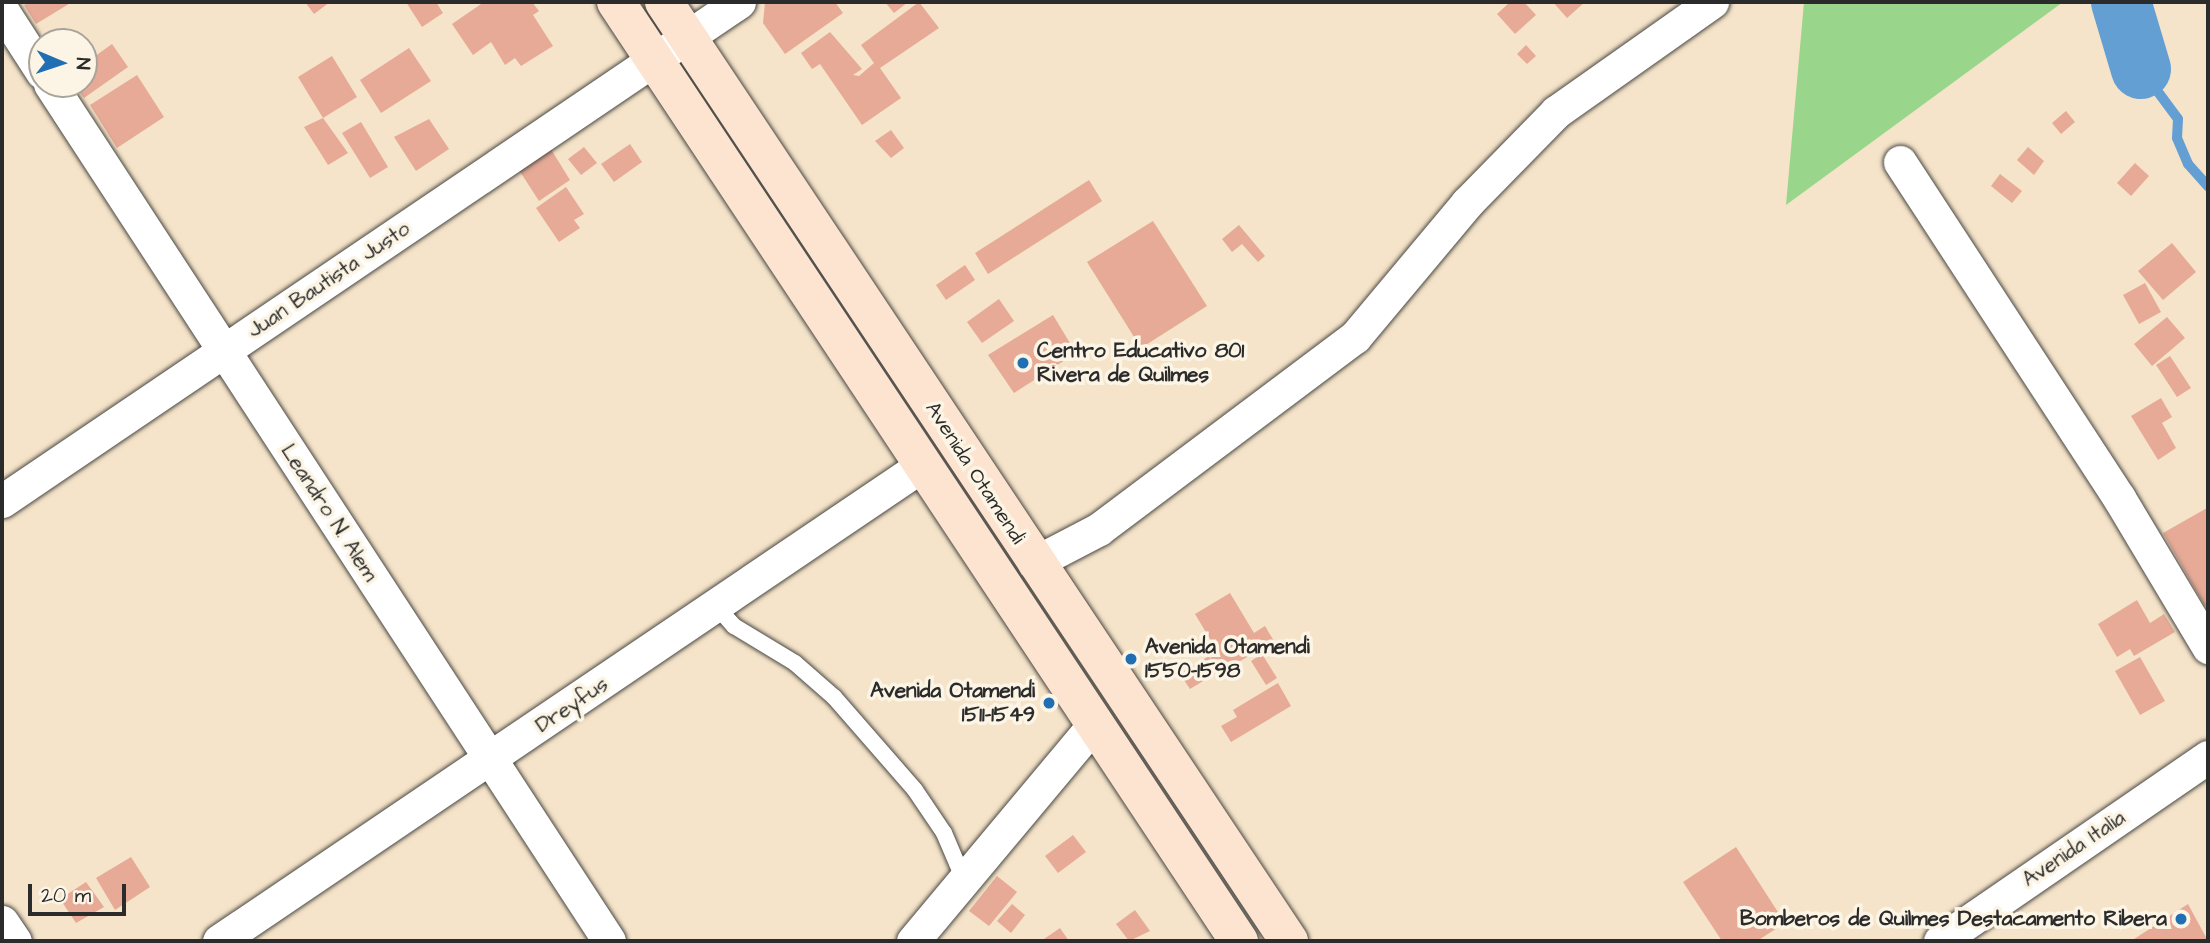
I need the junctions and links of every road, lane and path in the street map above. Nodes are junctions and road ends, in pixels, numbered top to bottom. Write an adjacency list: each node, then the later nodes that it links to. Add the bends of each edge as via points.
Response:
1 (616, 2): 8 (main road, Avenida Otamendi)
2 (664, 2): 6 (main road, Avenida Otamendi)
3 (739, 2): 6 (street, Juan Bautista Justo)
4 (1712, 2): 14 (street, via 1556,112 1467,203 1355,337 1099,529)
5 (2, 10): 7 (street)
6 (687, 36): 8 (street, Juan Bautista Justo); 14 (main road, Avenida Otamendi)
7 (28, 50)
8 (655, 57): 11 (street, Juan Bautista Justo); 12 (main road, Avenida Otamendi)
9 (59, 98): 11 (street, Leandro N. Alem)
10 (1900, 162): 16 (street, via 2119,498)
11 (224, 352): 13 (street, Juan Bautista Justo); 22 (street, Leandro N. Alem)
12 (921, 466): 15 (street, Dreyfus); 18 (main road, Avenida Otamendi)
13 (2, 501)
14 (1034, 563): 17 (main road, Avenida Otamendi)
15 (716, 606): 22 (street, Dreyfus); 23 (lane, via 734,626 794,663 834,697 915,790 944,833)
16 (2208, 647)
17 (1103, 665): 18 (street); 19 (main road, Avenida Otamendi)
18 (1071, 688): 20 (main road, Avenida Otamendi)
19 (1143, 723): 20 (main road); 30 (main road, Avenida Otamendi)
20 (1103, 735): 23 (street); 29 (main road, Avenida Otamendi)
21 (2208, 757): 31 (street, Avenida Italia)
22 (490, 761): 26 (street, Dreyfus); 27 (street, Leandro N. Alem)
23 (964, 880): 28 (street)
24 (2, 922): 25 (street)
25 (15, 941)
26 (219, 941)
27 (609, 941)
28 (913, 941)
29 (1239, 941)
30 (1289, 941)
31 (1940, 941)

